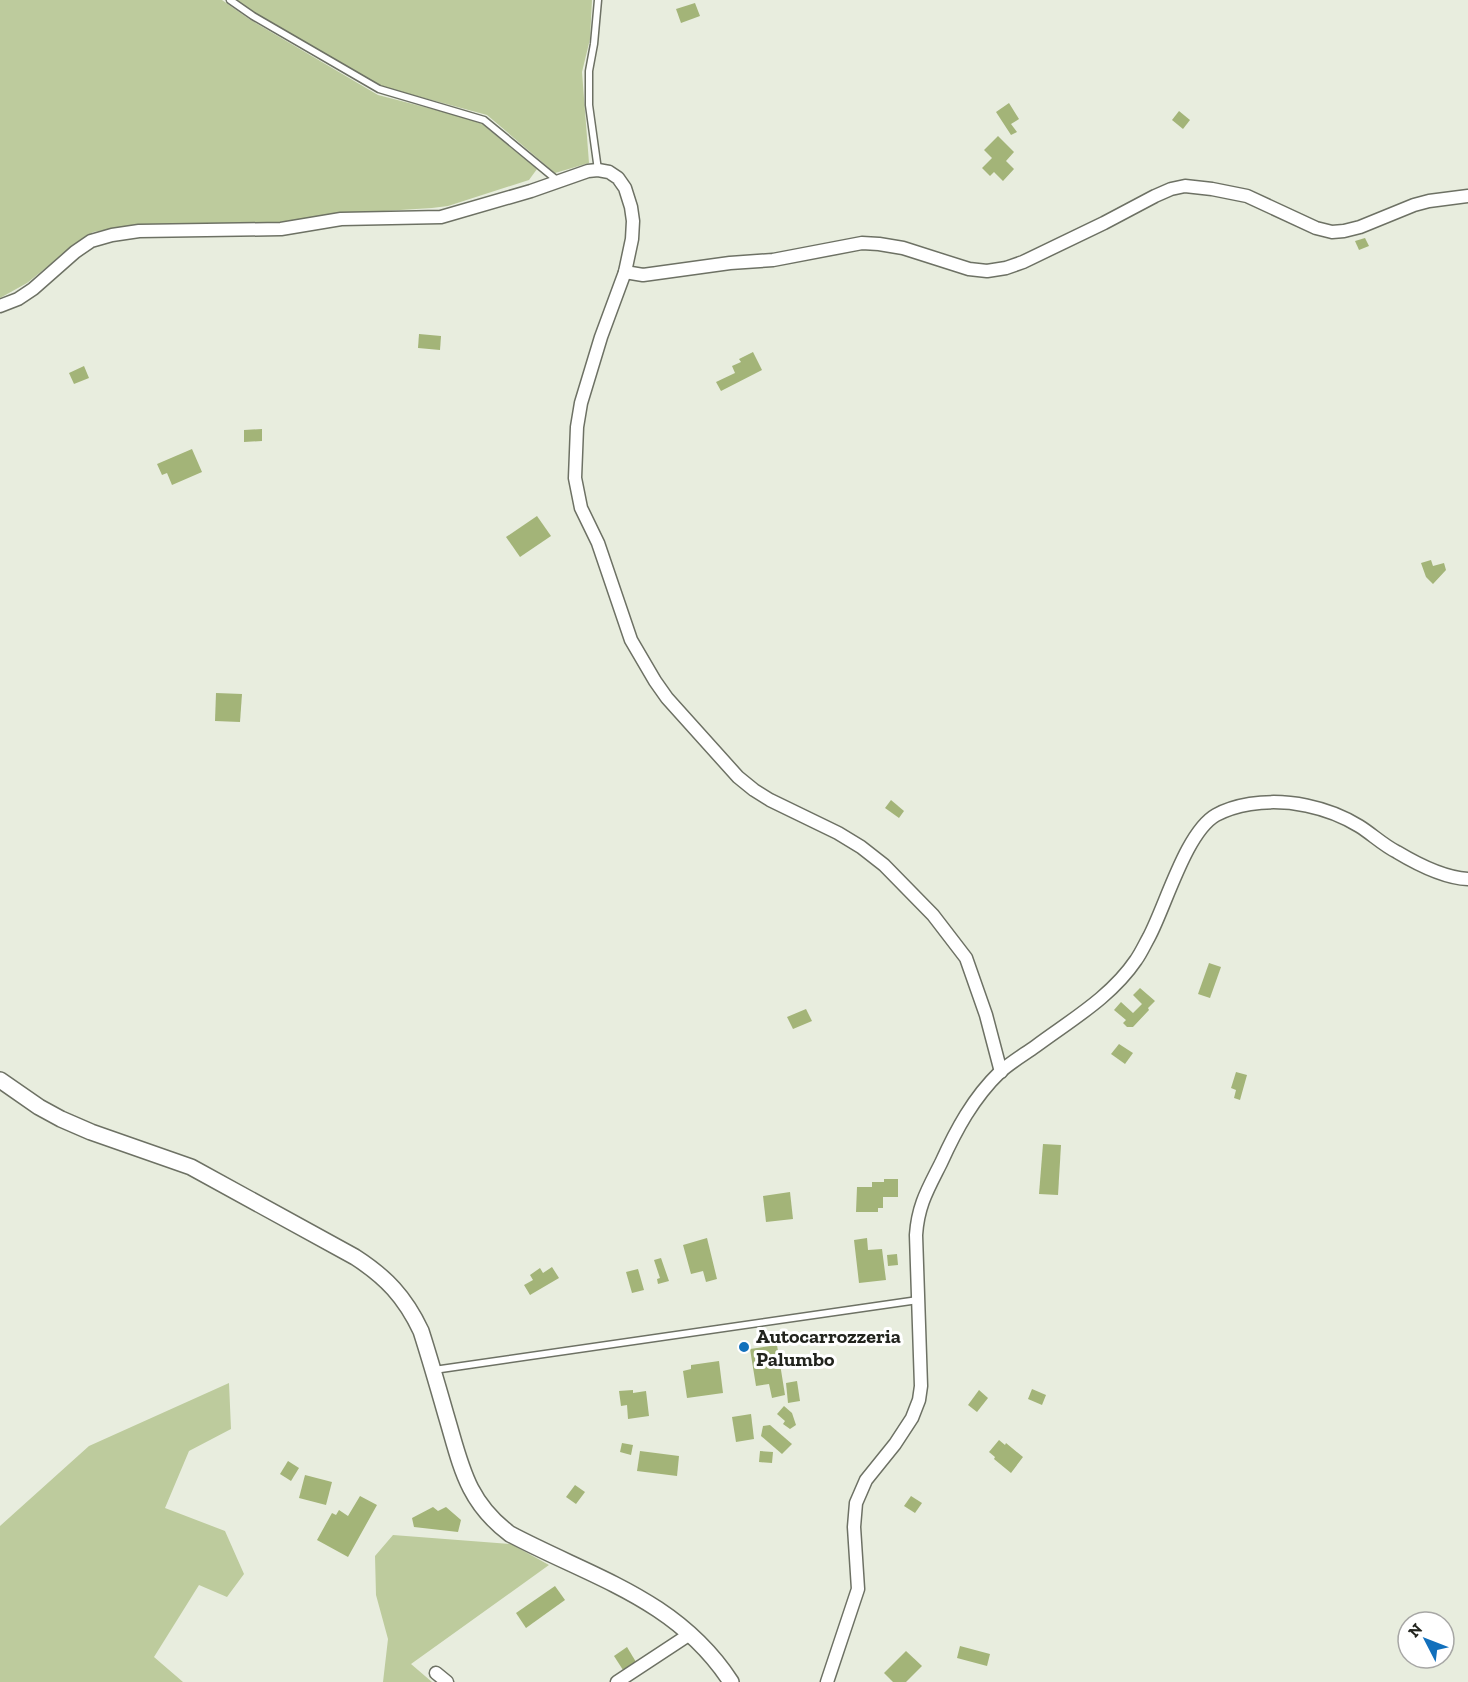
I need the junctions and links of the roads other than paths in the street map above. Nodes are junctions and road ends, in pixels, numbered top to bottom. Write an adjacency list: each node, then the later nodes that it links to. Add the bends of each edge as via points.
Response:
1 (230, 0): 4 (lane, via 379,89 484,120)
2 (598, 0): 3 (lane, via 589,71)
3 (598, 170): 4 (street); 6 (street, via 618,178 631,207 633,221)
4 (558, 182): 7 (street, via 441,217 341,219 281,229 139,231 112,235 90,241 33,289)
5 (1468, 196): 6 (street, via 1429,201 1360,227 1332,232 1248,196 1185,186 1155,196 1023,262 987,271 903,248 862,243 773,260 642,274)
6 (625, 272): 9 (street, via 581,404 575,478 581,508 598,543 631,640 667,698 738,777 770,800 861,847 933,915 966,958)
7 (0, 306)
8 (1468, 879): 9 (street, via 1442,874 1327,811 1274,802 1230,809 1214,816 1193,839 1151,933 1118,982 1088,1009)
9 (1001, 1072): 11 (street, via 964,1116 922,1202 916,1235)
10 (0, 1080): 12 (street, via 61,1119 191,1167 375,1270 413,1313)
11 (918, 1300): 12 (lane); 18 (street, via 919,1400 904,1432 866,1480 858,1497 854,1527 858,1589)
12 (434, 1370): 13 (street, via 465,1478 494,1522 531,1546 656,1606)
13 (690, 1634): 16 (street); 17 (street)
14 (436, 1673): 15 (street)
15 (447, 1682)
16 (617, 1682)
17 (731, 1682)
18 (827, 1682)

